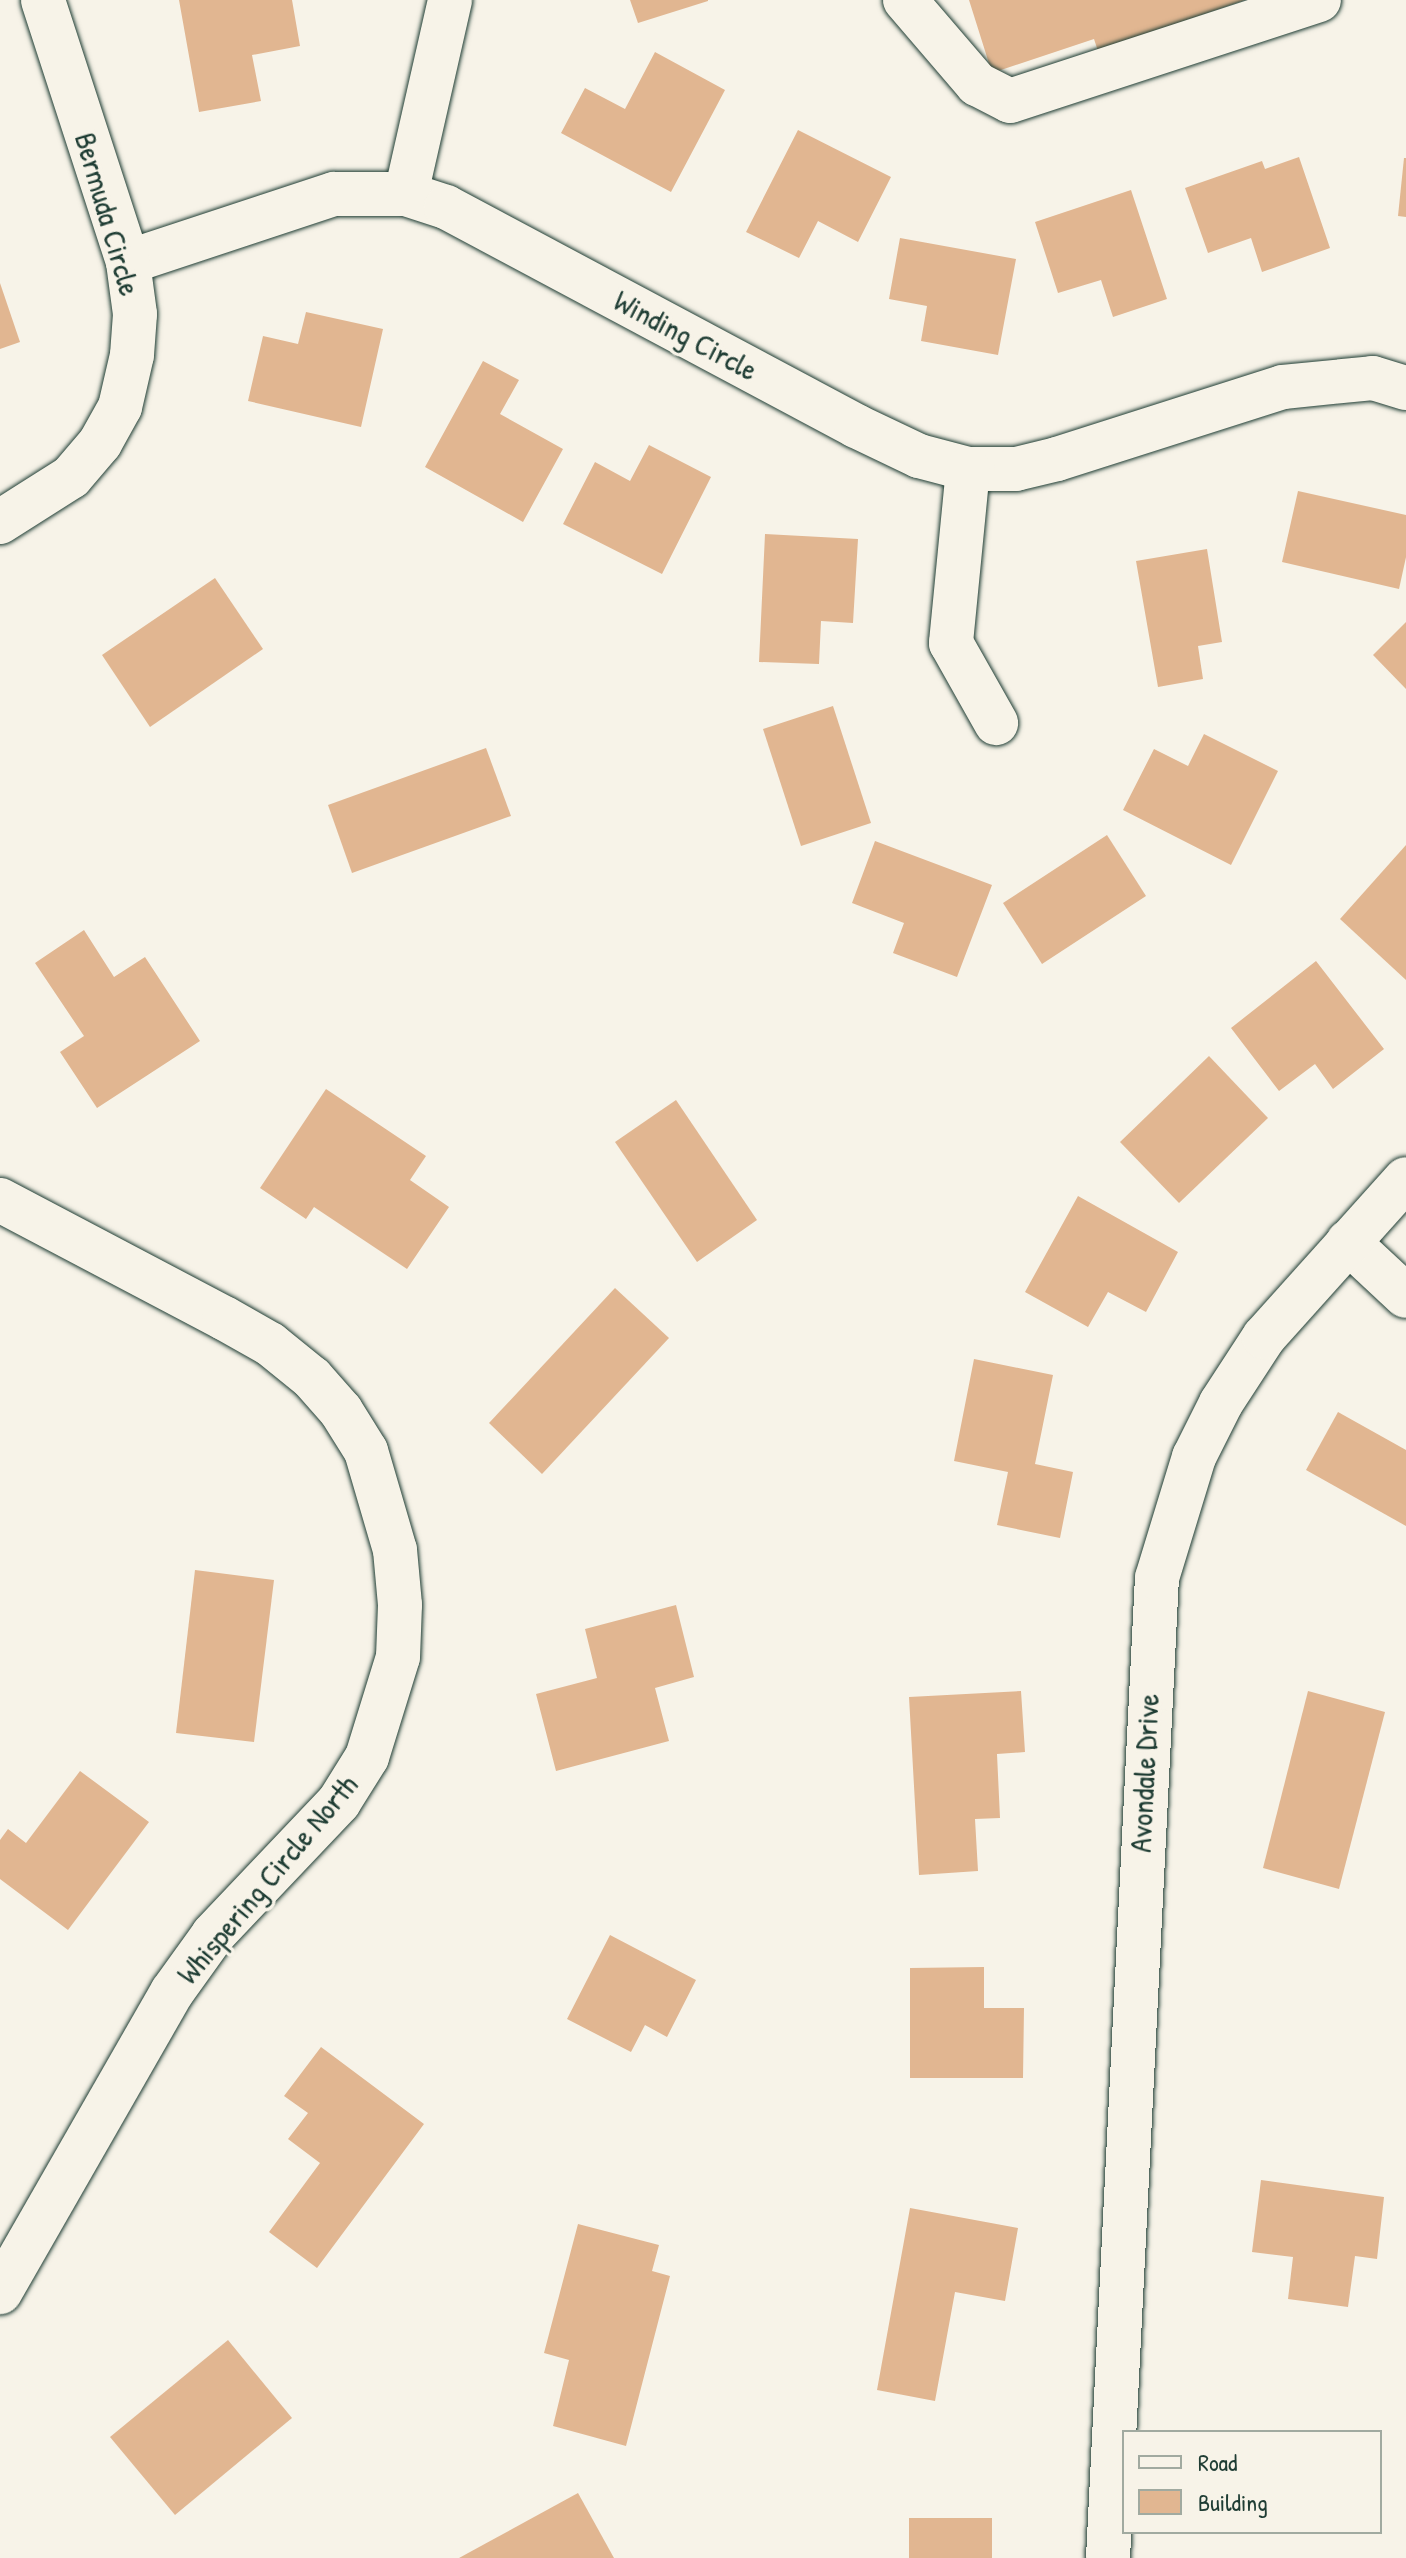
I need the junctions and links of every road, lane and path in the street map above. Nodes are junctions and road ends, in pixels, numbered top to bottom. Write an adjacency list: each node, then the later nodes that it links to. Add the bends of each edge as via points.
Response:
1 (43, 0): 6 (street, Bermuda Circle)
2 (450, 0): 5 (street)
3 (905, 0): 4 (street, via 977,84 1010,101)
4 (1319, 0)
5 (406, 194): 6 (street, Winding Circle, via 334,194); 8 (street, Winding Circle, via 446,207 856,426 919,456)
6 (128, 262): 9 (street, Bermuda Circle, via 135,314 120,407 100,443 71,477)
7 (1406, 388): 8 (street, Winding Circle, via 1373,378 1283,387 1057,459 1016,469)
8 (968, 469): 10 (street, via 951,643)
9 (0, 522)
10 (996, 723)
11 (1406, 1179): 13 (street, Avondale Drive)
12 (0, 1200): 15 (street, Whispering Circle North, via 247,1331 312,1378 366,1451 395,1550 400,1605 398,1657 367,1757 339,1802 213,1935 172,1992)
13 (1348, 1242): 14 (street); 16 (street, Avondale Drive, via 1264,1337 1221,1403 1194,1457 1157,1578)
14 (1406, 1296)
15 (0, 2292)
16 (1118, 2445): 17 (street, Avondale Drive)
17 (1108, 2558)

